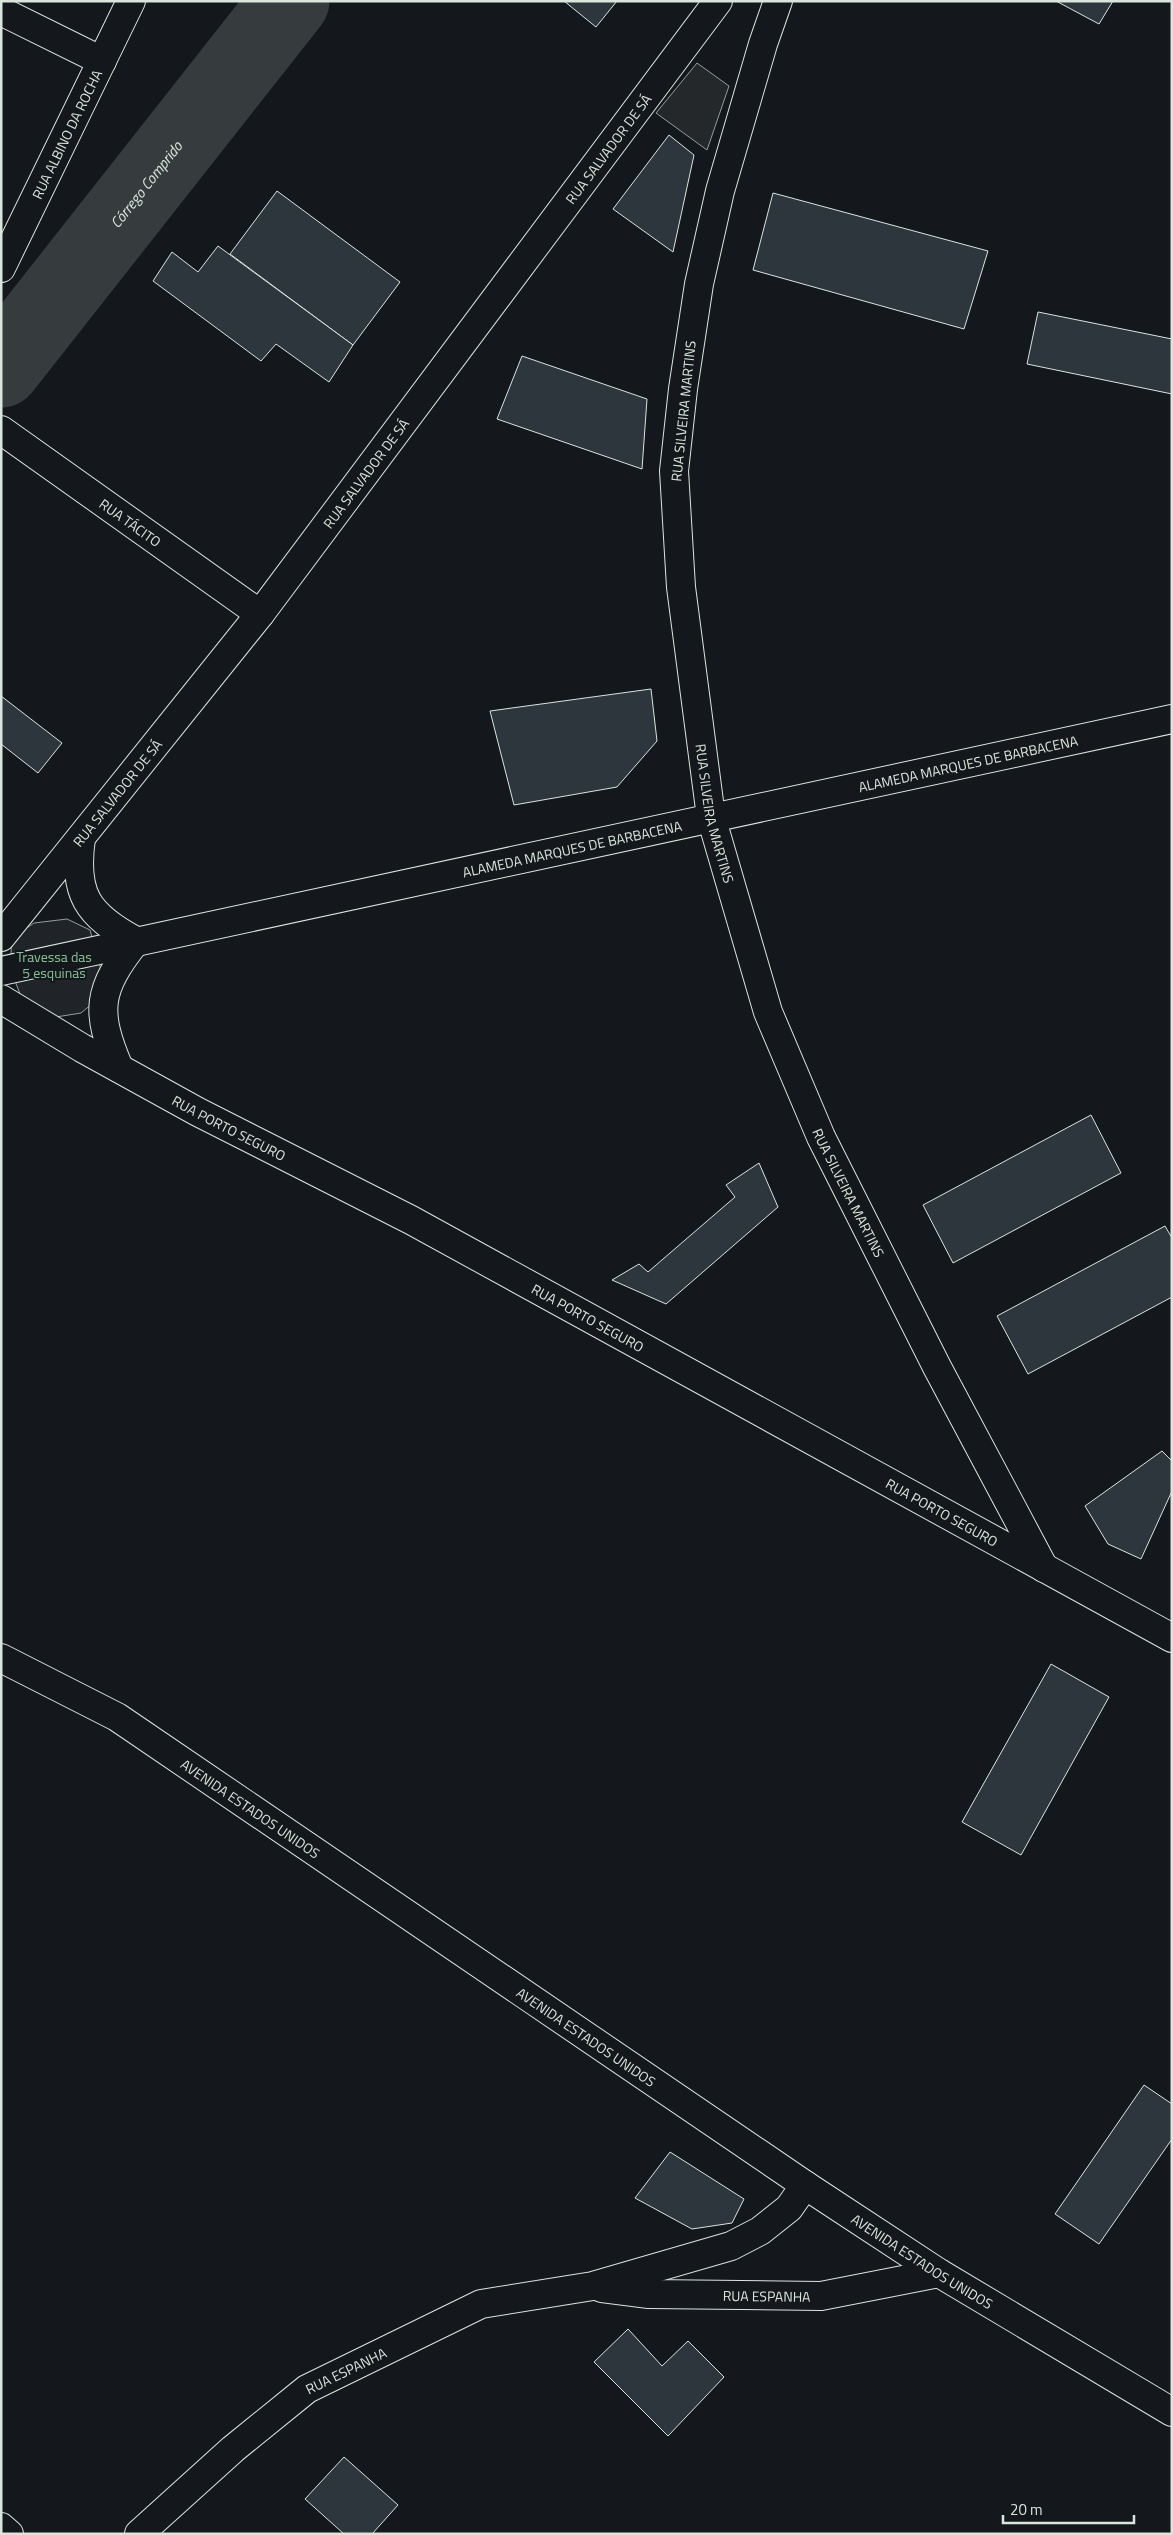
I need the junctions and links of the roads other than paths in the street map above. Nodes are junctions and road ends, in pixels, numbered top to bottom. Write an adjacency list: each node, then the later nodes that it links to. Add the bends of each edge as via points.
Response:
1 (131, 1): 5 (street, RUA ALBINO DA ROCHA)
2 (718, 1): 9 (street, RUA SALVADOR DE SÁ)
3 (778, 1): 11 (street, RUA SILVEIRA MARTINS, via 720,191 699,284 674,471 681,587)
4 (1, 11): 5 (street)
5 (102, 61): 6 (street, RUA ALBINO DA ROCHA)
6 (9, 233): 7 (street, RUA ALBINO DA ROCHA)
7 (1, 268)
8 (1, 430): 9 (street, RUA TÁCITO)
9 (260, 614): 12 (street, RUA SALVADOR DE SÁ)
10 (1172, 719): 11 (street, ALAMEDA MARQUES DE BARBACENA)
11 (711, 817): 14 (street, ALAMEDA MARQUES DE BARBACENA); 18 (street, RUA SILVEIRA MARTINS, via 768,1012 821,1137 937,1367)
12 (81, 838): 13 (street, RUA SALVADOR DE SÁ); 14 (street, via 80,884 90,905 99,918)
13 (1, 937)
14 (136, 941): 15 (street, ALAMEDA MARQUES DE BARBACENA); 17 (street, via 120,962 105,992 102,1019)
15 (1, 970)
16 (1, 999): 17 (street, RUA PORTO SEGURO)
17 (119, 1068): 18 (street, RUA PORTO SEGURO, via 198,1112 412,1220)
18 (1044, 1568): 19 (street, RUA PORTO SEGURO)
19 (1172, 1638)
20 (1, 1658): 21 (street, AVENIDA ESTADOS UNIDOS, via 117,1717)
21 (805, 2185): 22 (street, AVENIDA ESTADOS UNIDOS); 23 (street, RUA ESPANHA, via 789,2208 760,2231 731,2246)
22 (939, 2273): 23 (street, RUA ESPANHA, via 821,2296 649,2294); 24 (street, AVENIDA ESTADOS UNIDOS)
23 (593, 2286): 27 (street, RUA ESPANHA, via 481,2304 307,2389)
24 (1172, 2412)
25 (1, 2527): 26 (street)
26 (9, 2534)
27 (139, 2534)

